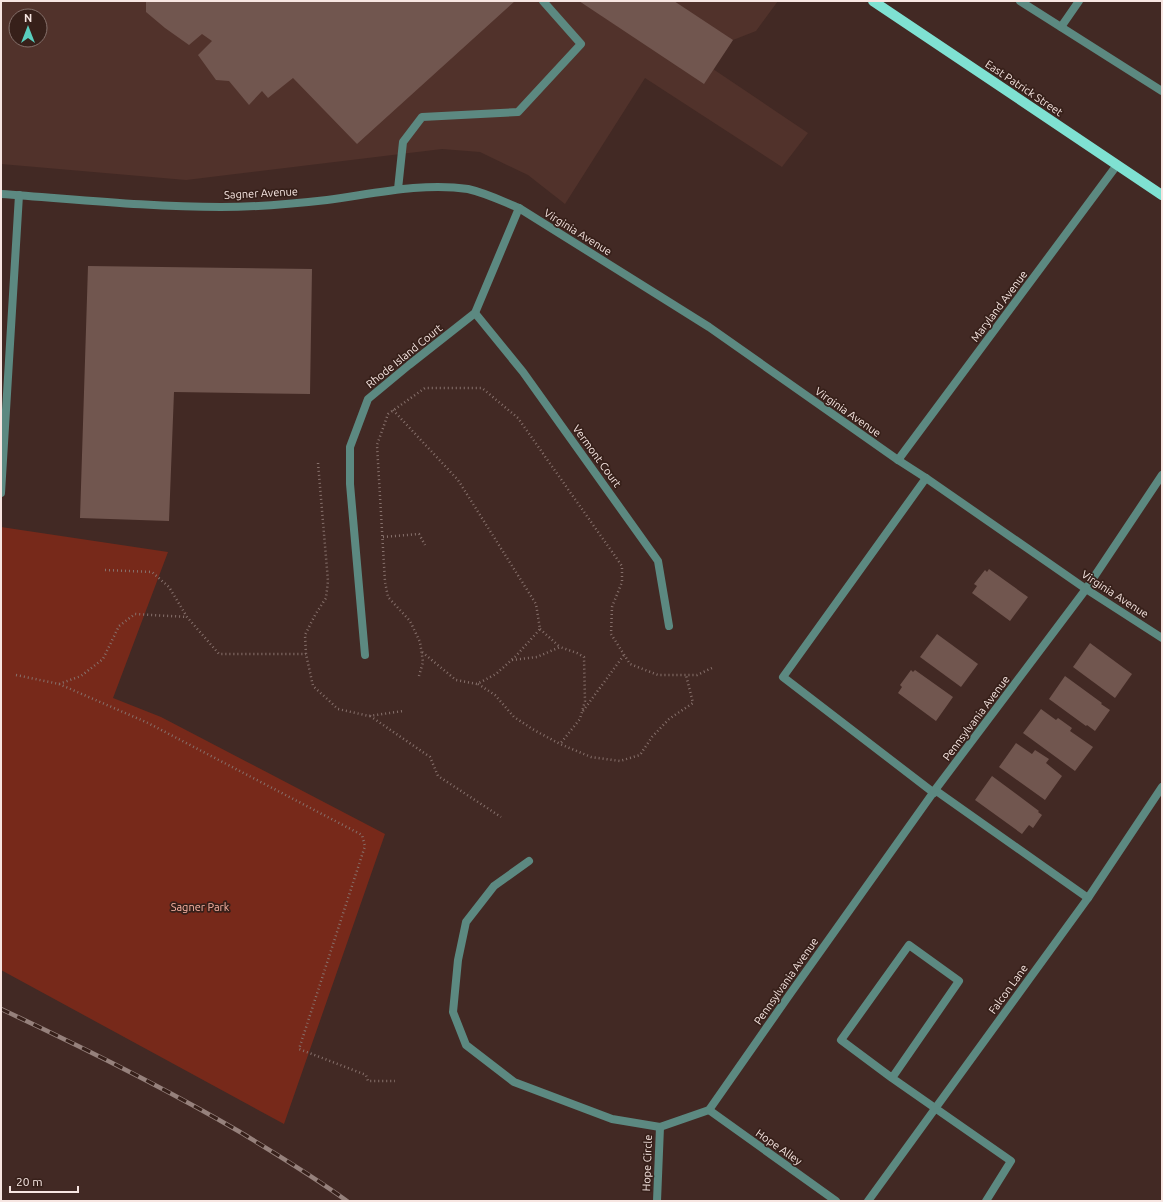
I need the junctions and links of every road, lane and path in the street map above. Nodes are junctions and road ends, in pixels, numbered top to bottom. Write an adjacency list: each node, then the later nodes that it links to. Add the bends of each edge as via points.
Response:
1 (542, 1): 8 (street, via 581,44 518,112 422,118 403,142)
2 (873, 1): 7 (main road, East Patrick Street)
3 (1020, 1): 5 (street)
4 (1079, 1): 5 (street)
5 (1061, 26): 6 (street)
6 (1162, 91)
7 (1118, 165): 11 (main road, East Patrick Street); 15 (street, Maryland Avenue)
8 (398, 190): 10 (street, Sagner Avenue, via 267,206 221,207 168,206); 12 (street, Sagner Avenue, via 438,187 468,190 496,197)
9 (1, 194): 10 (street, Sagner Avenue)
10 (19, 195): 16 (street)
11 (1162, 195)
12 (519, 208): 13 (street, Rhode Island Court); 15 (street, Virginia Avenue, via 709,327)
13 (475, 313): 26 (street, Vermont Court, via 523,372 658,561); 32 (street, Rhode Island Court, via 368,399 350,447 350,484)
14 (393, 410): 21 (path, via 388,414 377,445); 27 (path, via 458,480 536,604); 33 (path, via 426,388 482,388 518,418 622,566 622,582 612,607 611,634)
15 (898, 460): 19 (street, Virginia Avenue)
16 (2, 461): 20 (street)
17 (318, 463): 31 (path, via 328,581 326,598 305,636)
18 (1162, 475): 24 (street, Pennsylvania Avenue)
19 (926, 478): 24 (street, Virginia Avenue); 46 (street, via 783,677)
20 (1, 493)
21 (382, 537): 22 (path, via 419,534); 30 (path, via 388,597 410,621)
22 (426, 544)
23 (105, 570): 25 (path, via 152,572 169,587)
24 (1086, 588): 28 (street, Virginia Avenue); 46 (street, Pennsylvania Avenue)
25 (187, 616): 31 (path, via 218,654); 39 (path, via 135,614 119,626 103,659 81,676)
26 (669, 626)
27 (540, 629): 29 (path); 34 (path)
28 (1162, 638)
29 (560, 647): 34 (path, via 537,658); 42 (path, via 577,652 584,658 585,701)
30 (422, 652): 38 (path, via 423,662); 40 (path, via 456,680)
31 (306, 654): 43 (path, via 313,686 338,709)
32 (365, 655)
33 (624, 655): 37 (path, via 630,664 658,674); 42 (path)
34 (512, 660): 40 (path, via 496,674)
35 (712, 668): 37 (path, via 696,675)
36 (16, 675): 39 (path)
37 (686, 675): 44 (path, via 693,703 669,719 640,755 620,761 591,757)
38 (419, 676)
39 (59, 684): 51 (path, via 148,723 362,835 366,846 299,1049 366,1075 368,1081)
40 (477, 684): 44 (path, via 495,695 514,717)
41 (402, 711): 43 (path)
42 (581, 713): 44 (path, via 580,719)
43 (369, 716): 47 (path, via 430,757 438,776)
44 (560, 744)
45 (1162, 786): 49 (street, Falcon Lane)
46 (935, 792): 49 (street); 53 (street, Pennsylvania Avenue)
47 (501, 817)
48 (529, 861): 54 (street, via 494,886 466,922 458,960 453,1012 466,1045 514,1082 612,1119)
49 (1088, 898): 52 (street, Falcon Lane)
50 (892, 1078): 50 (street, via 959,982 909,945 841,1040); 52 (street)
51 (395, 1081)
52 (936, 1108): 57 (street, Falcon Lane); 58 (street, via 1011,1161)
53 (709, 1110): 54 (street); 56 (street, Hope Alley)
54 (660, 1127): 55 (street, Hope Circle)
55 (657, 1201)
56 (836, 1201)
57 (868, 1201)
58 (986, 1201)

